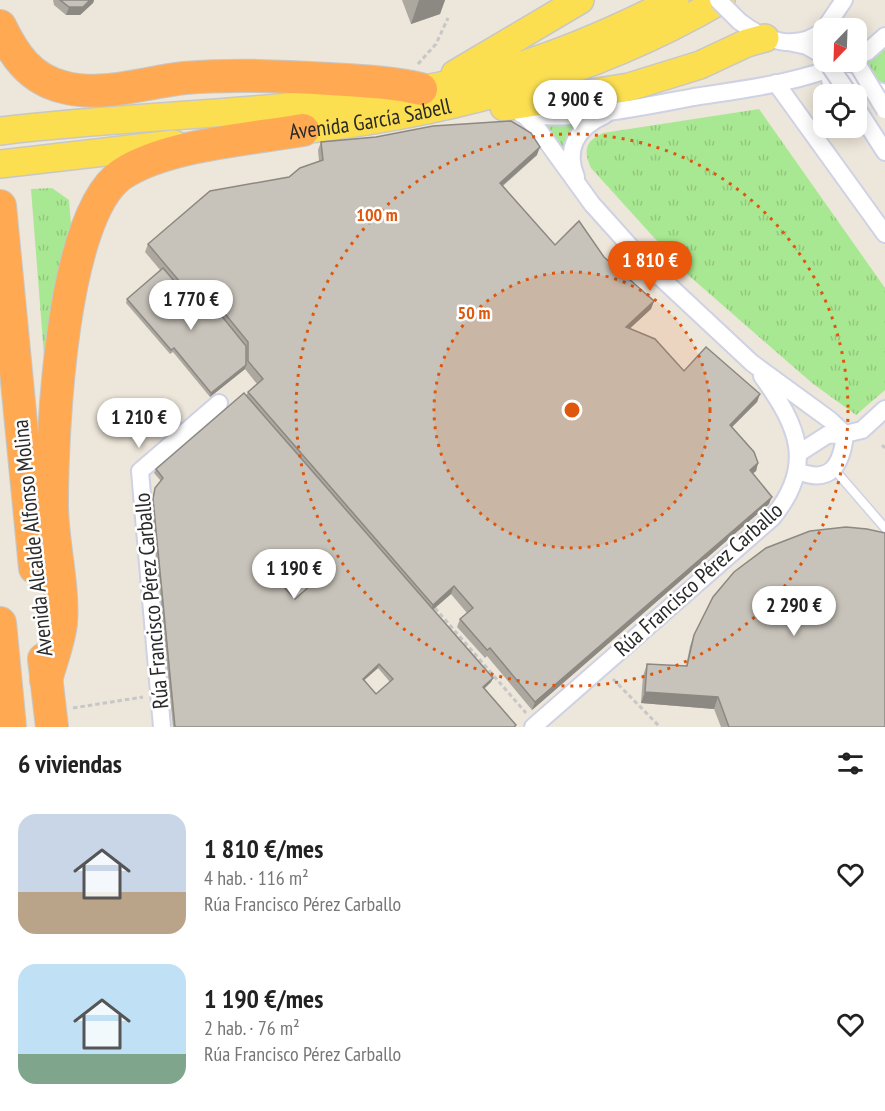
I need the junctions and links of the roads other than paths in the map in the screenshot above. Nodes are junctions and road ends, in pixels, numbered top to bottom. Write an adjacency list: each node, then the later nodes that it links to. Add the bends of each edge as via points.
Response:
1 (580, 0): 16 (main road)
2 (675, 0): 16 (main road, Avenida García Sabell, via 560,51)
3 (719, 0): 9 (street, bridge, via 739,21); 16 (main road, Avenida García Sabell, via 636,43 509,91)
4 (843, 4): 5 (street)
5 (832, 18)
6 (0, 26): 16 (highway, via 15,54 31,72 64,88 93,91 183,78 251,74)
7 (813, 36): 10 (street)
8 (885, 36): 12 (street)
9 (765, 38): 10 (street); 18 (main road, via 700,65 629,87)
10 (792, 43): 11 (street)
11 (813, 49)
12 (867, 52)
13 (813, 72): 15 (street)
14 (862, 72): 20 (street, bridge)
15 (776, 83): 17 (street, via 848,81); 19 (street); 29 (street)
16 (419, 93): 18 (main road); 23 (main road, Avenida García Sabell); 24 (main road, Avenida García Sabell)
17 (885, 93)
18 (495, 108): 21 (street)
19 (625, 110): 21 (street); 27 (street, via 589,122 574,138 572,164)
20 (885, 110)
21 (524, 115): 27 (street, Rúa Francisco Pérez Carballo)
22 (867, 124): 25 (street)
23 (303, 130): 26 (main road, Avenida García Sabell); 40 (highway, via 155,158 109,185 87,225 75,266 59,366 52,505 61,623)
24 (0, 131)
25 (885, 152)
26 (0, 164)
27 (581, 189): 30 (street, Rúa Francisco Pérez Carballo, via 645,263)
28 (0, 206): 40 (highway, Avenida Alcalde Alfonso Molina)
29 (885, 234)
30 (752, 363): 33 (street, Rúa Francisco Pérez Carballo); 34 (street, Rúa Francisco Pérez Carballo, via 787,413)
31 (219, 403): 44 (street, Rúa Francisco Pérez Carballo, via 140,471)
32 (885, 409): 33 (street, via 862,430)
33 (845, 434): 34 (street, via 827,435); 35 (street)
34 (799, 453): 36 (street, Rúa Francisco Pérez Carballo)
35 (834, 469): 36 (street, via 818,477); 37 (lane)
36 (798, 471): 41 (street, Rúa Francisco Pérez Carballo, via 792,491 772,518)
37 (885, 528)
38 (0, 623): 39 (highway, Avenida Alcalde Alfonso Molina)
39 (2, 663): 42 (highway, Avenida Alcalde Alfonso Molina)
40 (46, 680): 43 (highway, Avenida Alcalde Alfonso Molina)
41 (531, 722)
42 (10, 727)
43 (52, 727)
44 (162, 727)

